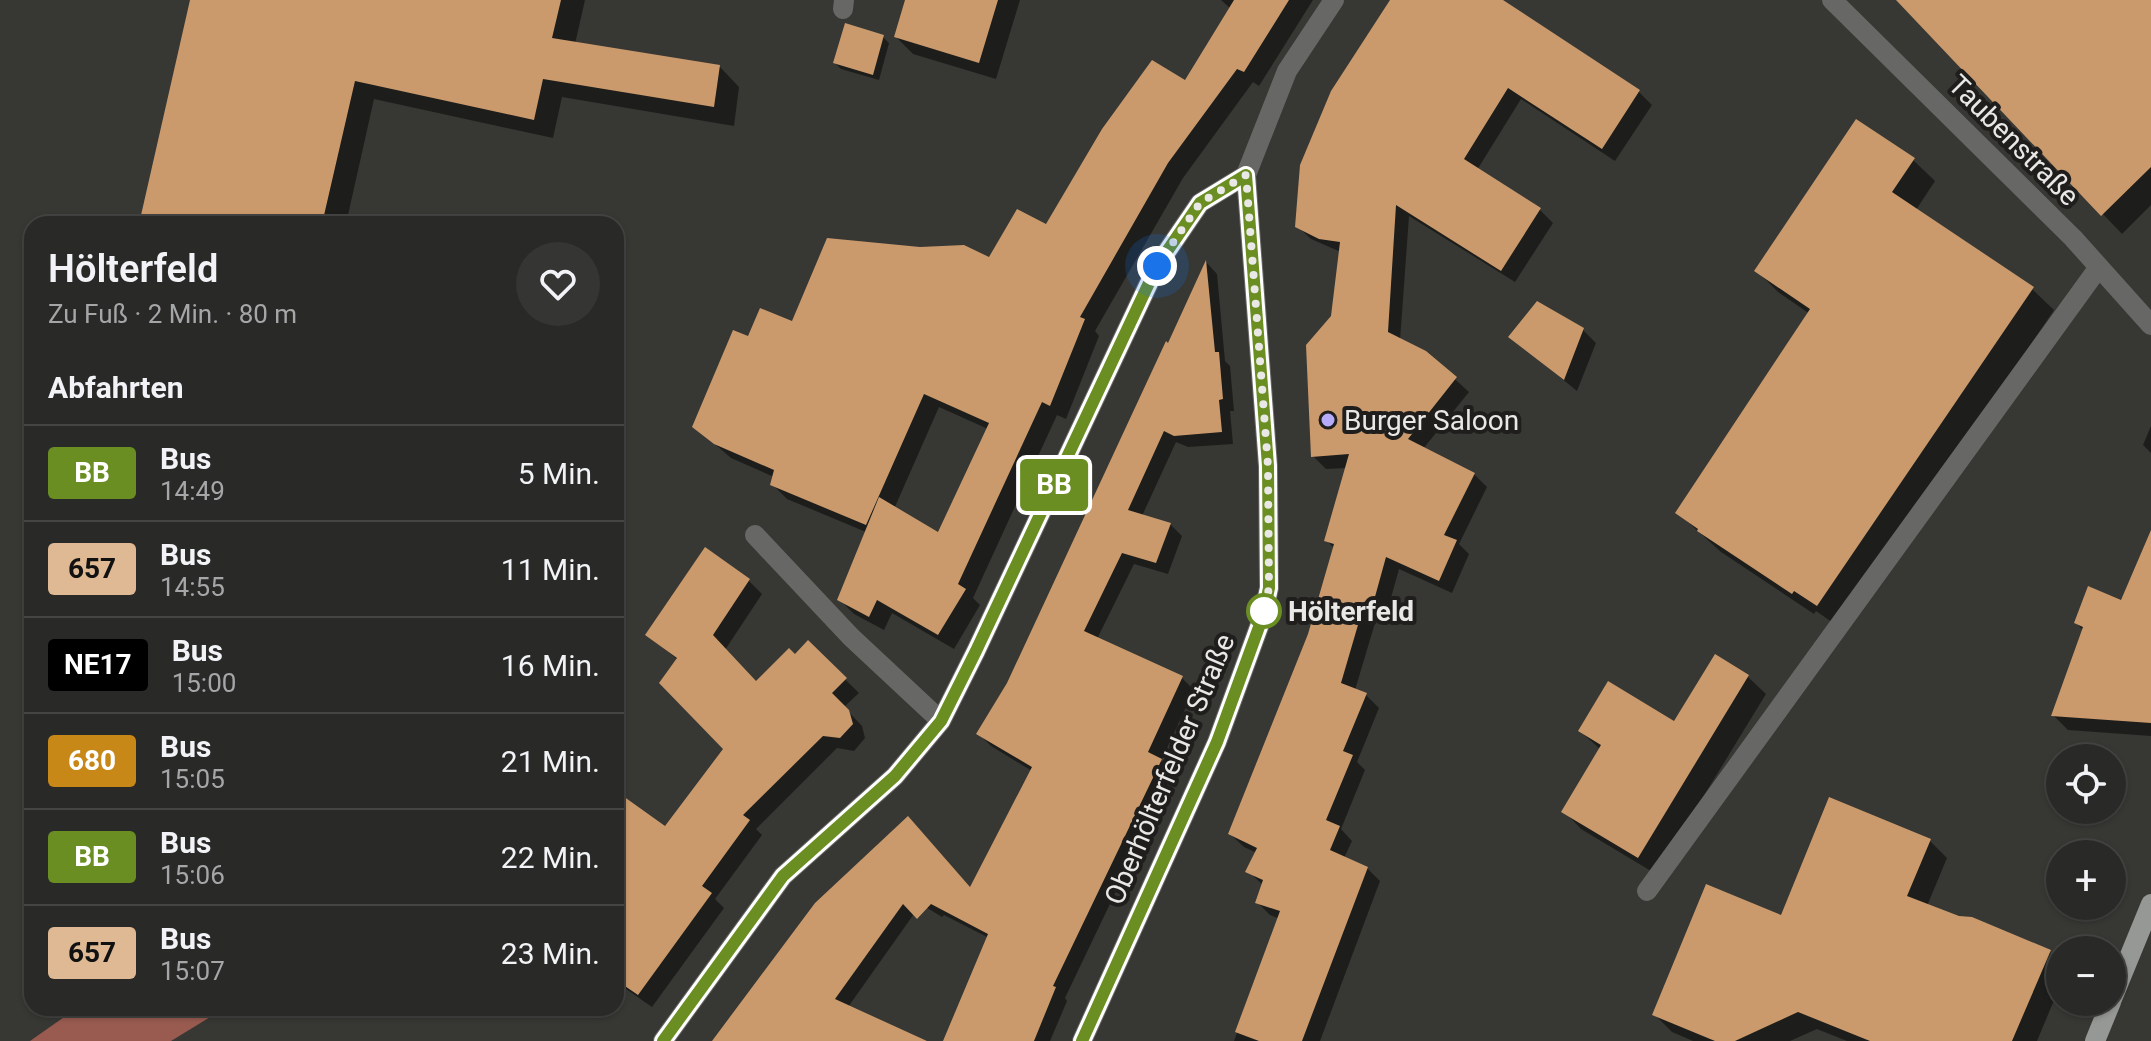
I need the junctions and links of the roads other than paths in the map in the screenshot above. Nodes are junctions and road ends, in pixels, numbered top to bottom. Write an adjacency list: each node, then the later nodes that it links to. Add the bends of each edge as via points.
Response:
1 (1334, 0): 3 (street, via 1287,71)
2 (1832, 0): 4 (street, Taubenstraße)
3 (1246, 175): 7 (street, via 1200,203 1157,266); 13 (street, Oberhölterfelder Straße, via 1268,466 1269,588 1217,742)
4 (2099, 267): 5 (street, Taubenstraße); 8 (street)
5 (2151, 325)
6 (755, 535): 7 (street, via 851,637)
7 (941, 721): 12 (street, via 895,776 783,876)
8 (1647, 891)
9 (2151, 904): 10 (main road)
10 (2126, 964)
11 (2105, 1016): 14 (main road)
12 (663, 1041)
13 (1082, 1041)
14 (2095, 1041)

